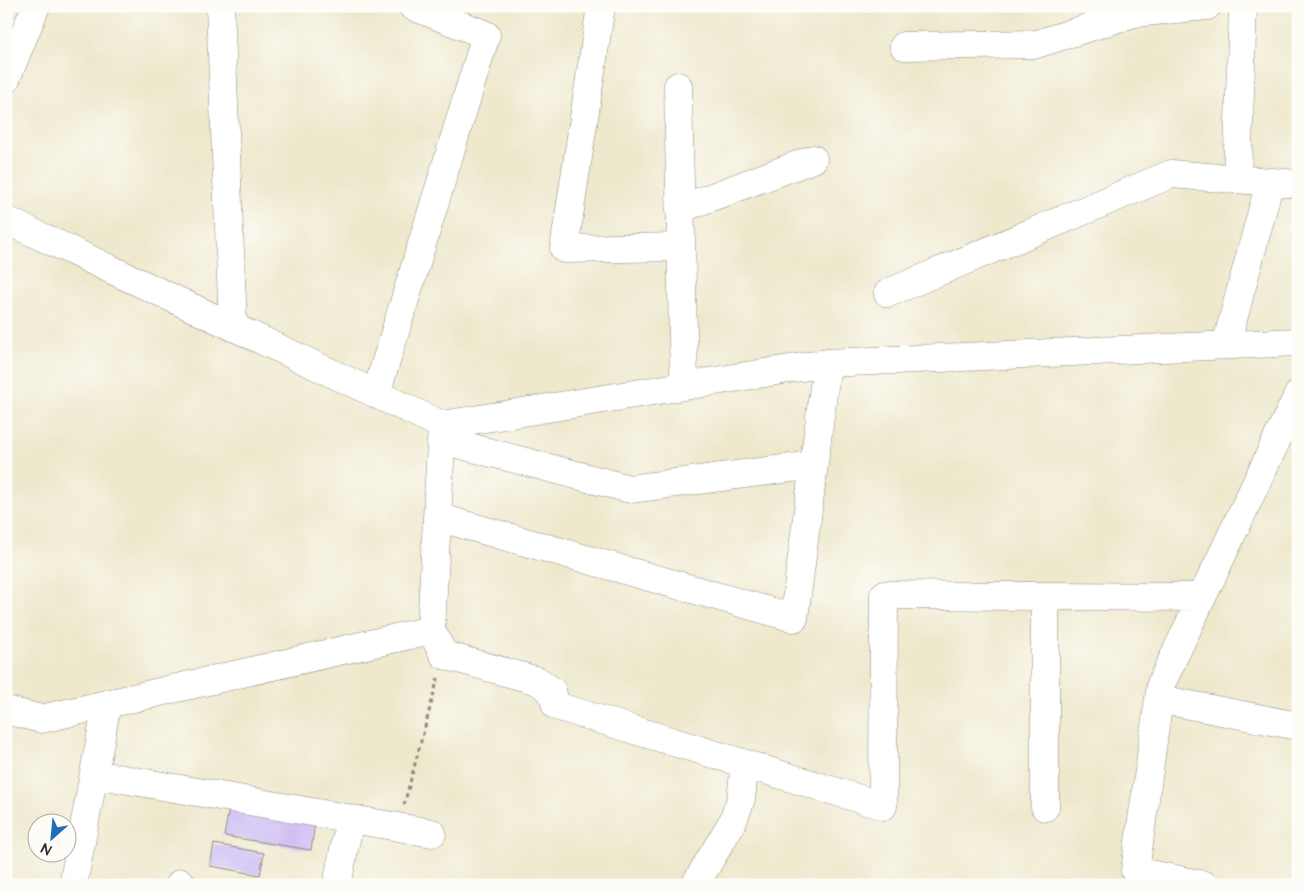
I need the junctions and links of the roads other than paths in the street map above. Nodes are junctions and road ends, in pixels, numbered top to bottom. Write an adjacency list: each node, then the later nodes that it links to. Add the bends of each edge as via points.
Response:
1 (36, 6): 8 (street)
2 (220, 6): 18 (street)
3 (412, 6): 23 (street, via 486,35)
4 (601, 6): 16 (street, via 564,249)
5 (1207, 6): 7 (street, via 1134,13 1037,44)
6 (1243, 6): 11 (street)
7 (904, 46)
8 (6, 79)
9 (678, 86): 14 (street)
10 (813, 159): 14 (street)
11 (1237, 179): 12 (street); 17 (street, via 1171,174)
12 (1270, 182): 13 (street); 20 (street)
13 (1298, 184)
14 (680, 209): 16 (street)
15 (6, 220): 18 (street)
16 (681, 247): 22 (street)
17 (888, 293)
18 (233, 327): 23 (street)
19 (1298, 342): 20 (street)
20 (1226, 345): 21 (street)
21 (826, 363): 22 (street); 26 (street)
22 (684, 386): 25 (street)
23 (376, 394): 25 (street)
24 (1298, 395): 29 (street)
25 (442, 433): 26 (street, via 630,489); 27 (street)
26 (814, 465): 27 (street, via 794,618)
27 (437, 517): 30 (street)
28 (1046, 596): 29 (street); 35 (street, via 884,595 883,806); 37 (street)
29 (1202, 597): 31 (street, via 1161,684)
30 (431, 630): 32 (street); 35 (street, via 444,655 538,681 552,691 556,706)
31 (1159, 699): 34 (street); 40 (street, via 1135,871)
32 (107, 704): 33 (street, via 41,720); 36 (street)
33 (6, 710)
34 (1298, 726)
35 (746, 764): 43 (street, via 733,822)
36 (94, 774): 38 (street); 41 (street)
37 (1045, 807)
38 (350, 818): 39 (street); 42 (street)
39 (432, 833)
40 (1167, 881): 44 (street)
41 (73, 885)
42 (337, 885)
43 (695, 885)
44 (1204, 885)

